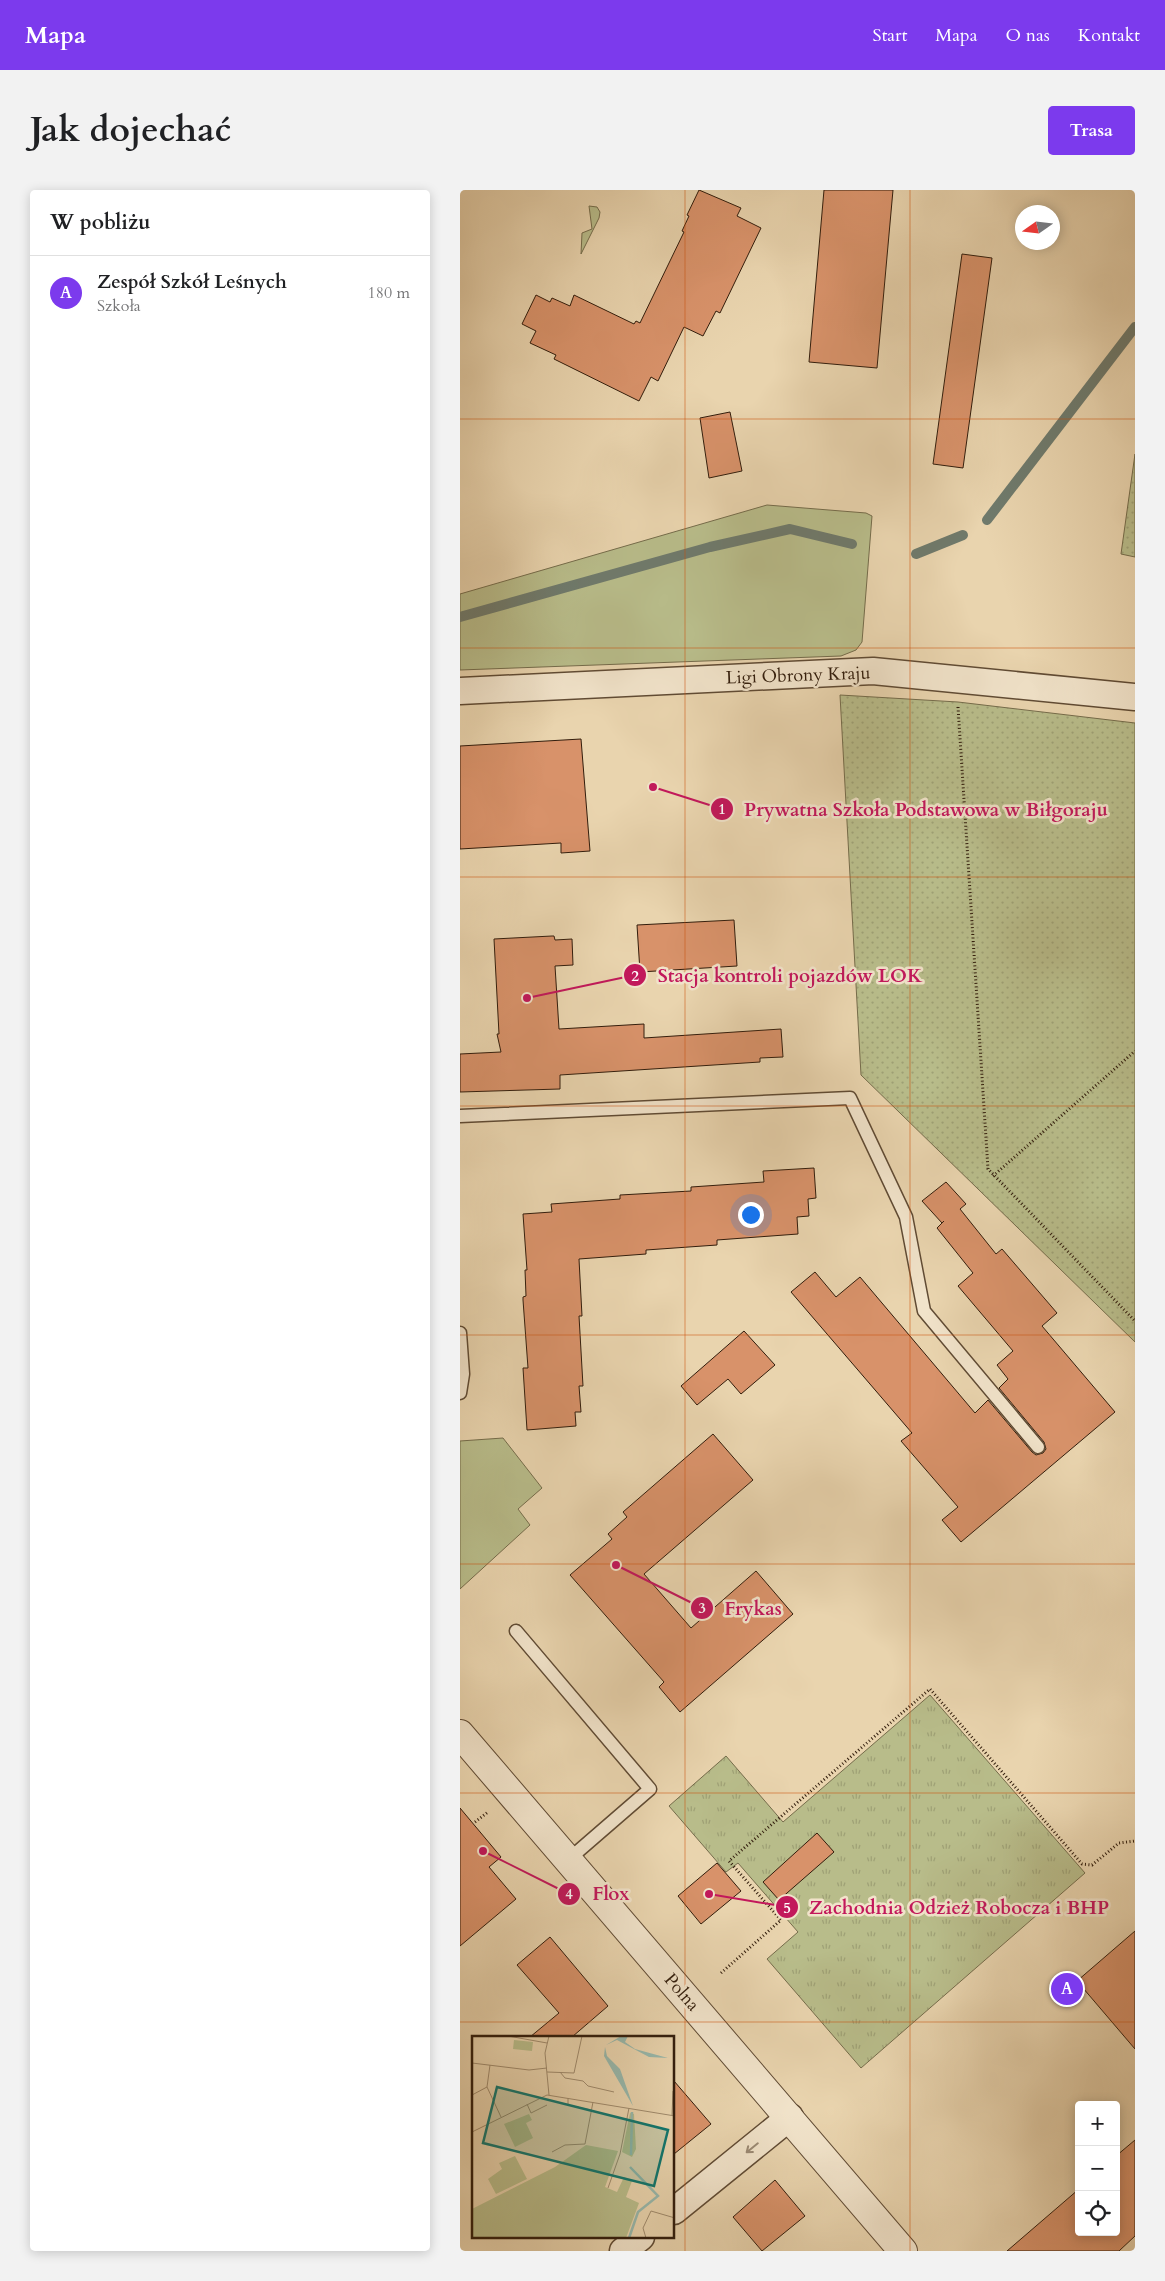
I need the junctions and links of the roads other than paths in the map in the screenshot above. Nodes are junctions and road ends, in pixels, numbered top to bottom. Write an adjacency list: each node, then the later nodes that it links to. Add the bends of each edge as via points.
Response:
1 (460, 691): 2 (street, Ligi Obrony Kraju, via 873,671)
2 (1135, 697)
3 (460, 1116): 6 (lane, via 850,1098 906,1218 924,1311)
4 (460, 1333): 5 (lane, via 463,1374)
5 (460, 1393)
6 (1038, 1447)
7 (516, 1631): 9 (lane, via 650,1789)
8 (460, 1734): 9 (street, Polna)
9 (568, 1860): 10 (street, Polna)
10 (790, 2117): 11 (street, one-way to 11); 14 (street, Polna)
11 (675, 2210)
12 (639, 2238): 13 (street)
13 (623, 2251)
14 (903, 2251)

